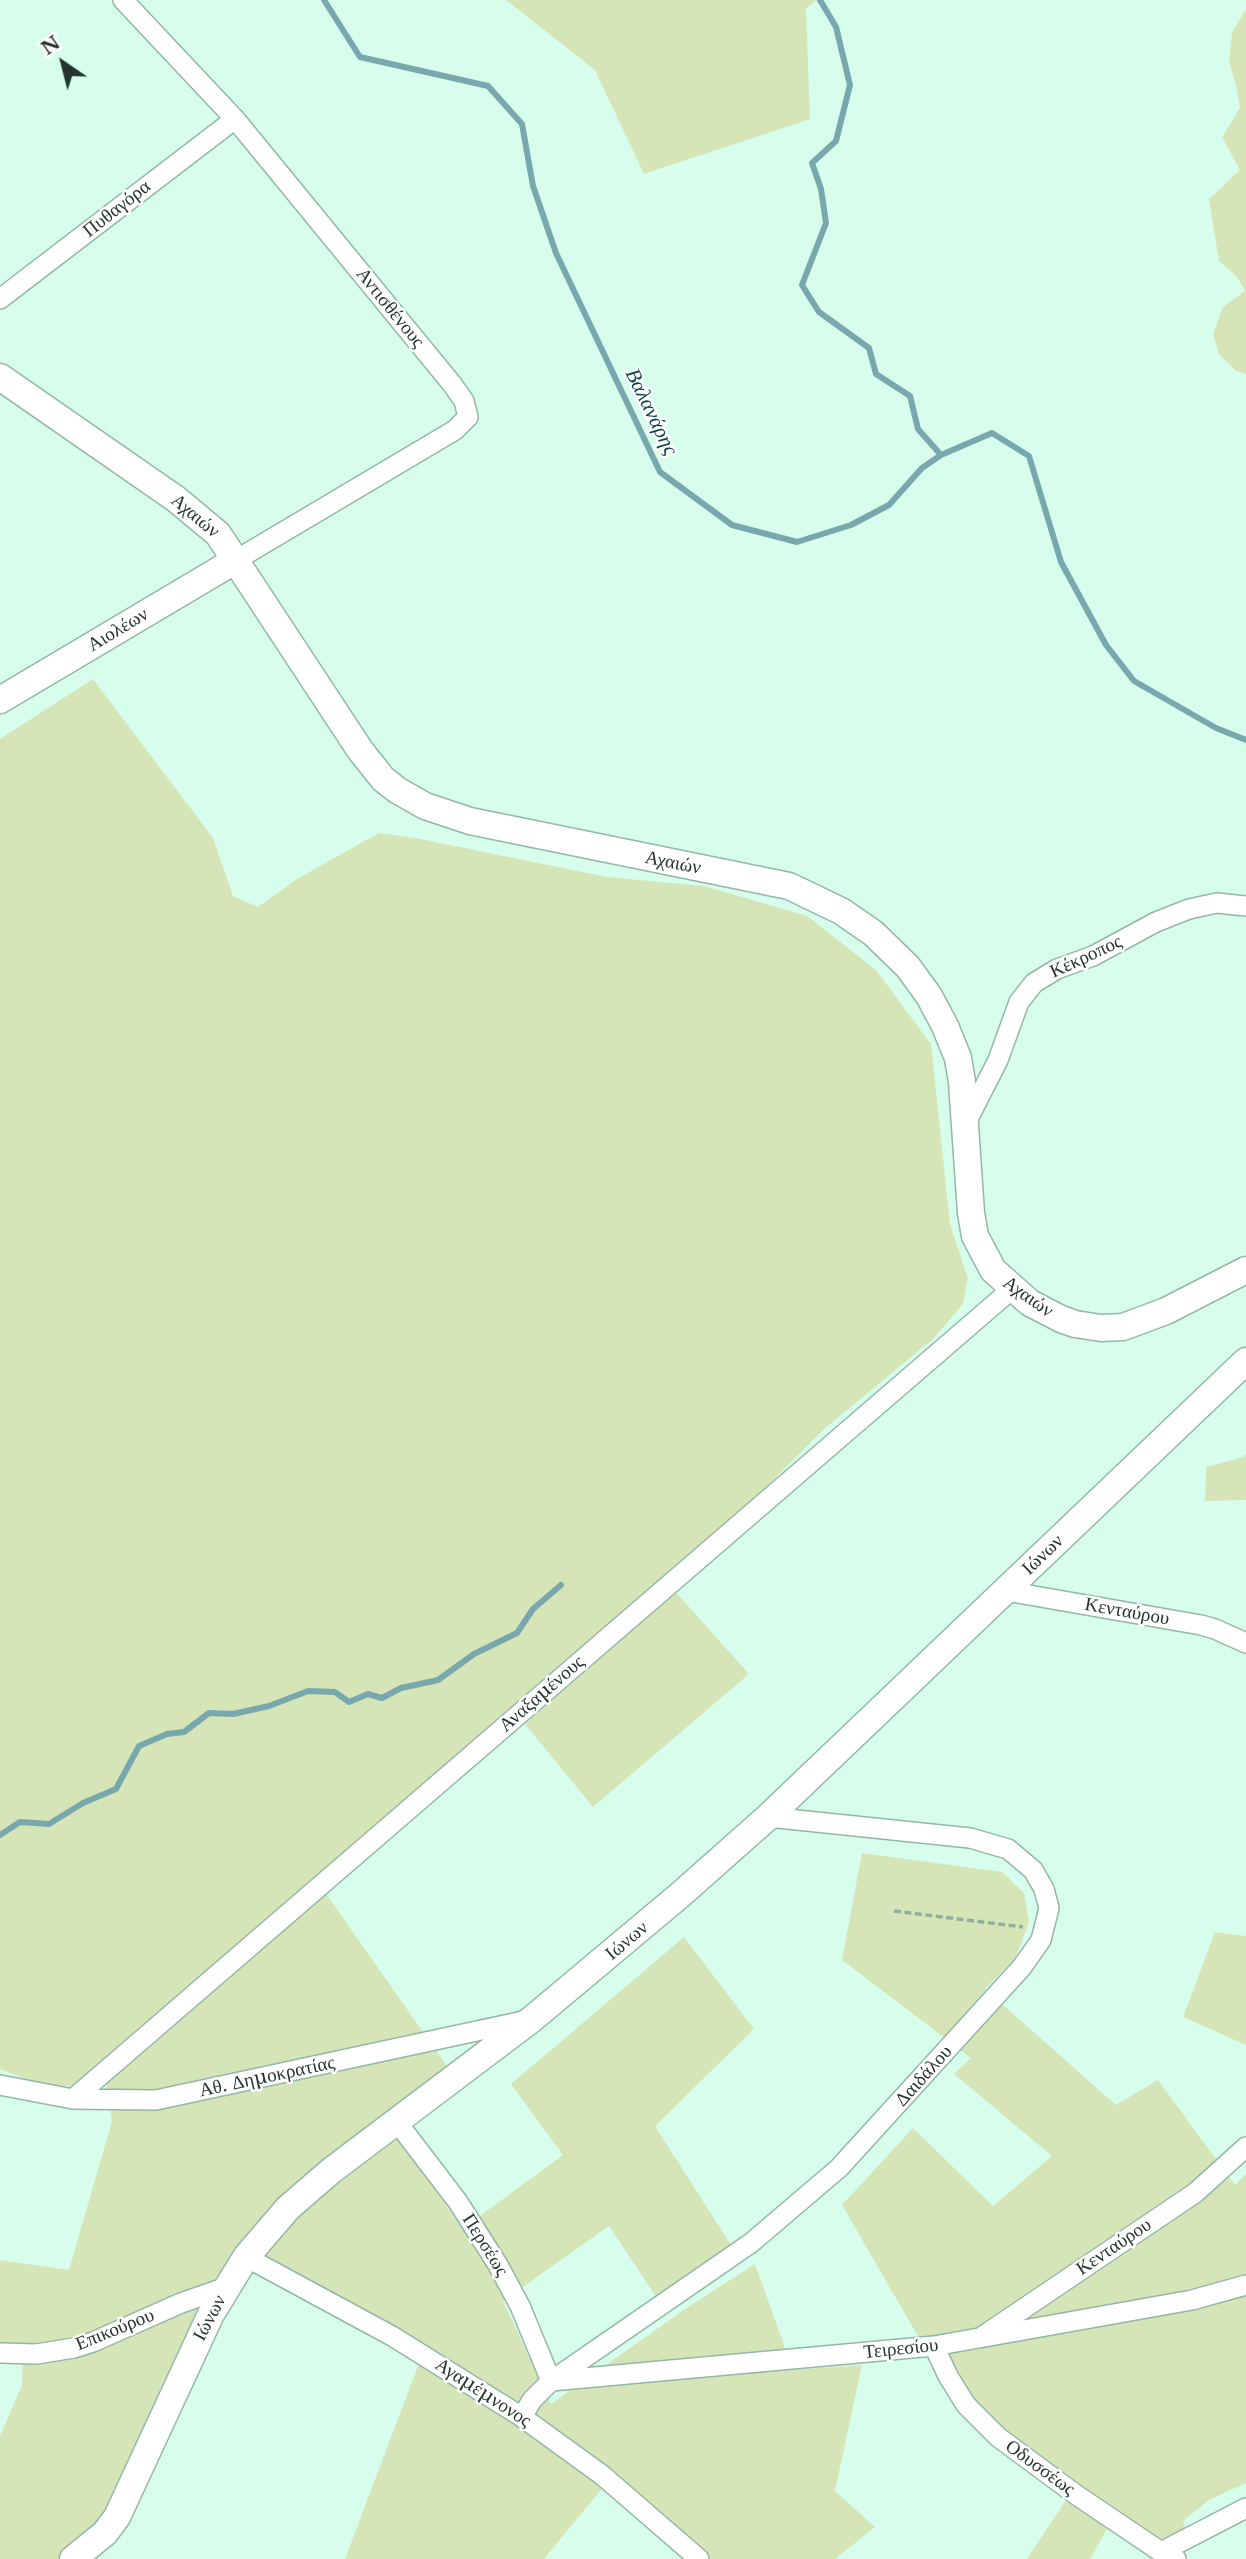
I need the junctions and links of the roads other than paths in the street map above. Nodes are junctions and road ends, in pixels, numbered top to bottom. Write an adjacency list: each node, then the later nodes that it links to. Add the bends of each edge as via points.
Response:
1 (123, 0): 2 (street, Αντισθένους)
2 (235, 119): 3 (street, Πυθαγόρα); 5 (street, Αντισθένους, via 452,384 468,417 455,430)
3 (0, 299)
4 (0, 377): 5 (street, Αχαιών, via 196,514)
5 (236, 560): 6 (street, Αιολέων); 8 (street, Αχαιών, via 370,764 409,797 470,821 789,886 841,911 873,933 908,967 939,1012 958,1058)
6 (0, 700)
7 (1246, 906): 8 (street, Κέκροπος, via 1217,903 1189,909 1034,983 1019,1002 998,1060)
8 (966, 1123): 10 (street, Αχαιών, via 975,1236 993,1270)
9 (1246, 1270): 10 (street, Αχαιών, via 1166,1311 1111,1328 1060,1320)
10 (1012, 1289): 17 (street, Αναξαμένους)
11 (1246, 1361): 12 (street, Ιώνων)
12 (1006, 1591): 13 (street, Κενταύρου, via 1200,1625); 14 (street, Ιώνων)
13 (1246, 1643)
14 (768, 1817): 15 (street, Ιώνων); 26 (street, Δαιδάλου, via 970,1838 1008,1849 1033,1870 1044,1889 1049,1908 1041,1940 1022,1967 839,2168 751,2243)
15 (532, 2019): 17 (street, Αθ. Δημοκρατίας, via 156,2100); 18 (street, Ιώνων)
16 (0, 2085): 17 (street, Αθ. Δημοκρατίας)
17 (73, 2099)
18 (397, 2122): 20 (street, Ιώνων, via 308,2190); 26 (street, Περσέως, via 498,2264)
19 (1246, 2147): 23 (street, Κενταύρου, via 1195,2193)
20 (246, 2257): 22 (street, Ιώνων); 27 (street, Αγαμέμνονος, via 392,2336)
21 (1246, 2285): 23 (street, Τειρεσίου, via 1192,2300)
22 (227, 2287): 25 (street, Επικούρου, via 75,2348); 30 (street, Ιώνων, via 117,2517)
23 (976, 2340): 24 (street, Τειρεσίου)
24 (934, 2346): 26 (street, Τειρεσίου); 29 (street, Οδυσσέως, via 956,2390 985,2426 1074,2494)
25 (0, 2353)
26 (551, 2381): 27 (street, Δαιδάλου)
27 (522, 2417): 31 (street, Αγαμέμνονος, via 611,2482)
28 (1246, 2508): 29 (street)
29 (1169, 2556)
30 (73, 2559)
31 (699, 2559)

